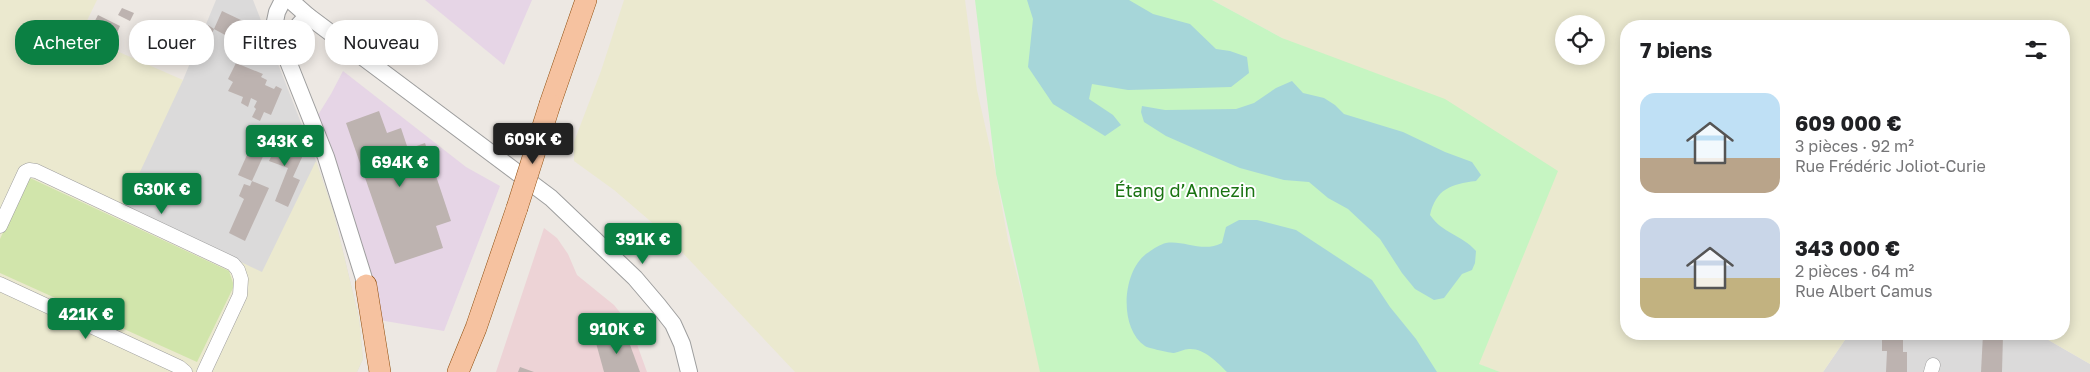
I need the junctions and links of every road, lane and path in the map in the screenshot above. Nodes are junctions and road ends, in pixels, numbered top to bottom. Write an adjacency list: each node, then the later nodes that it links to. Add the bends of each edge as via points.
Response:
1 (266, 0): 6 (street)
2 (283, 0): 7 (street)
3 (290, 0): 5 (street)
4 (586, 0): 13 (main road, bridge)
5 (308, 16): 8 (street); 19 (street, via 558,204 634,278 673,324)
6 (272, 20)
7 (275, 20)
8 (304, 20)
9 (291, 65): 12 (street, via 334,180)
10 (0, 226): 15 (street, via 25,172 36,171 233,264 241,279 240,295)
11 (0, 284): 14 (street)
12 (366, 285): 16 (main road)
13 (476, 328): 17 (main road); 18 (main road)
14 (185, 372)
15 (204, 372)
16 (380, 372)
17 (458, 372)
18 (465, 372)
19 (689, 372)

